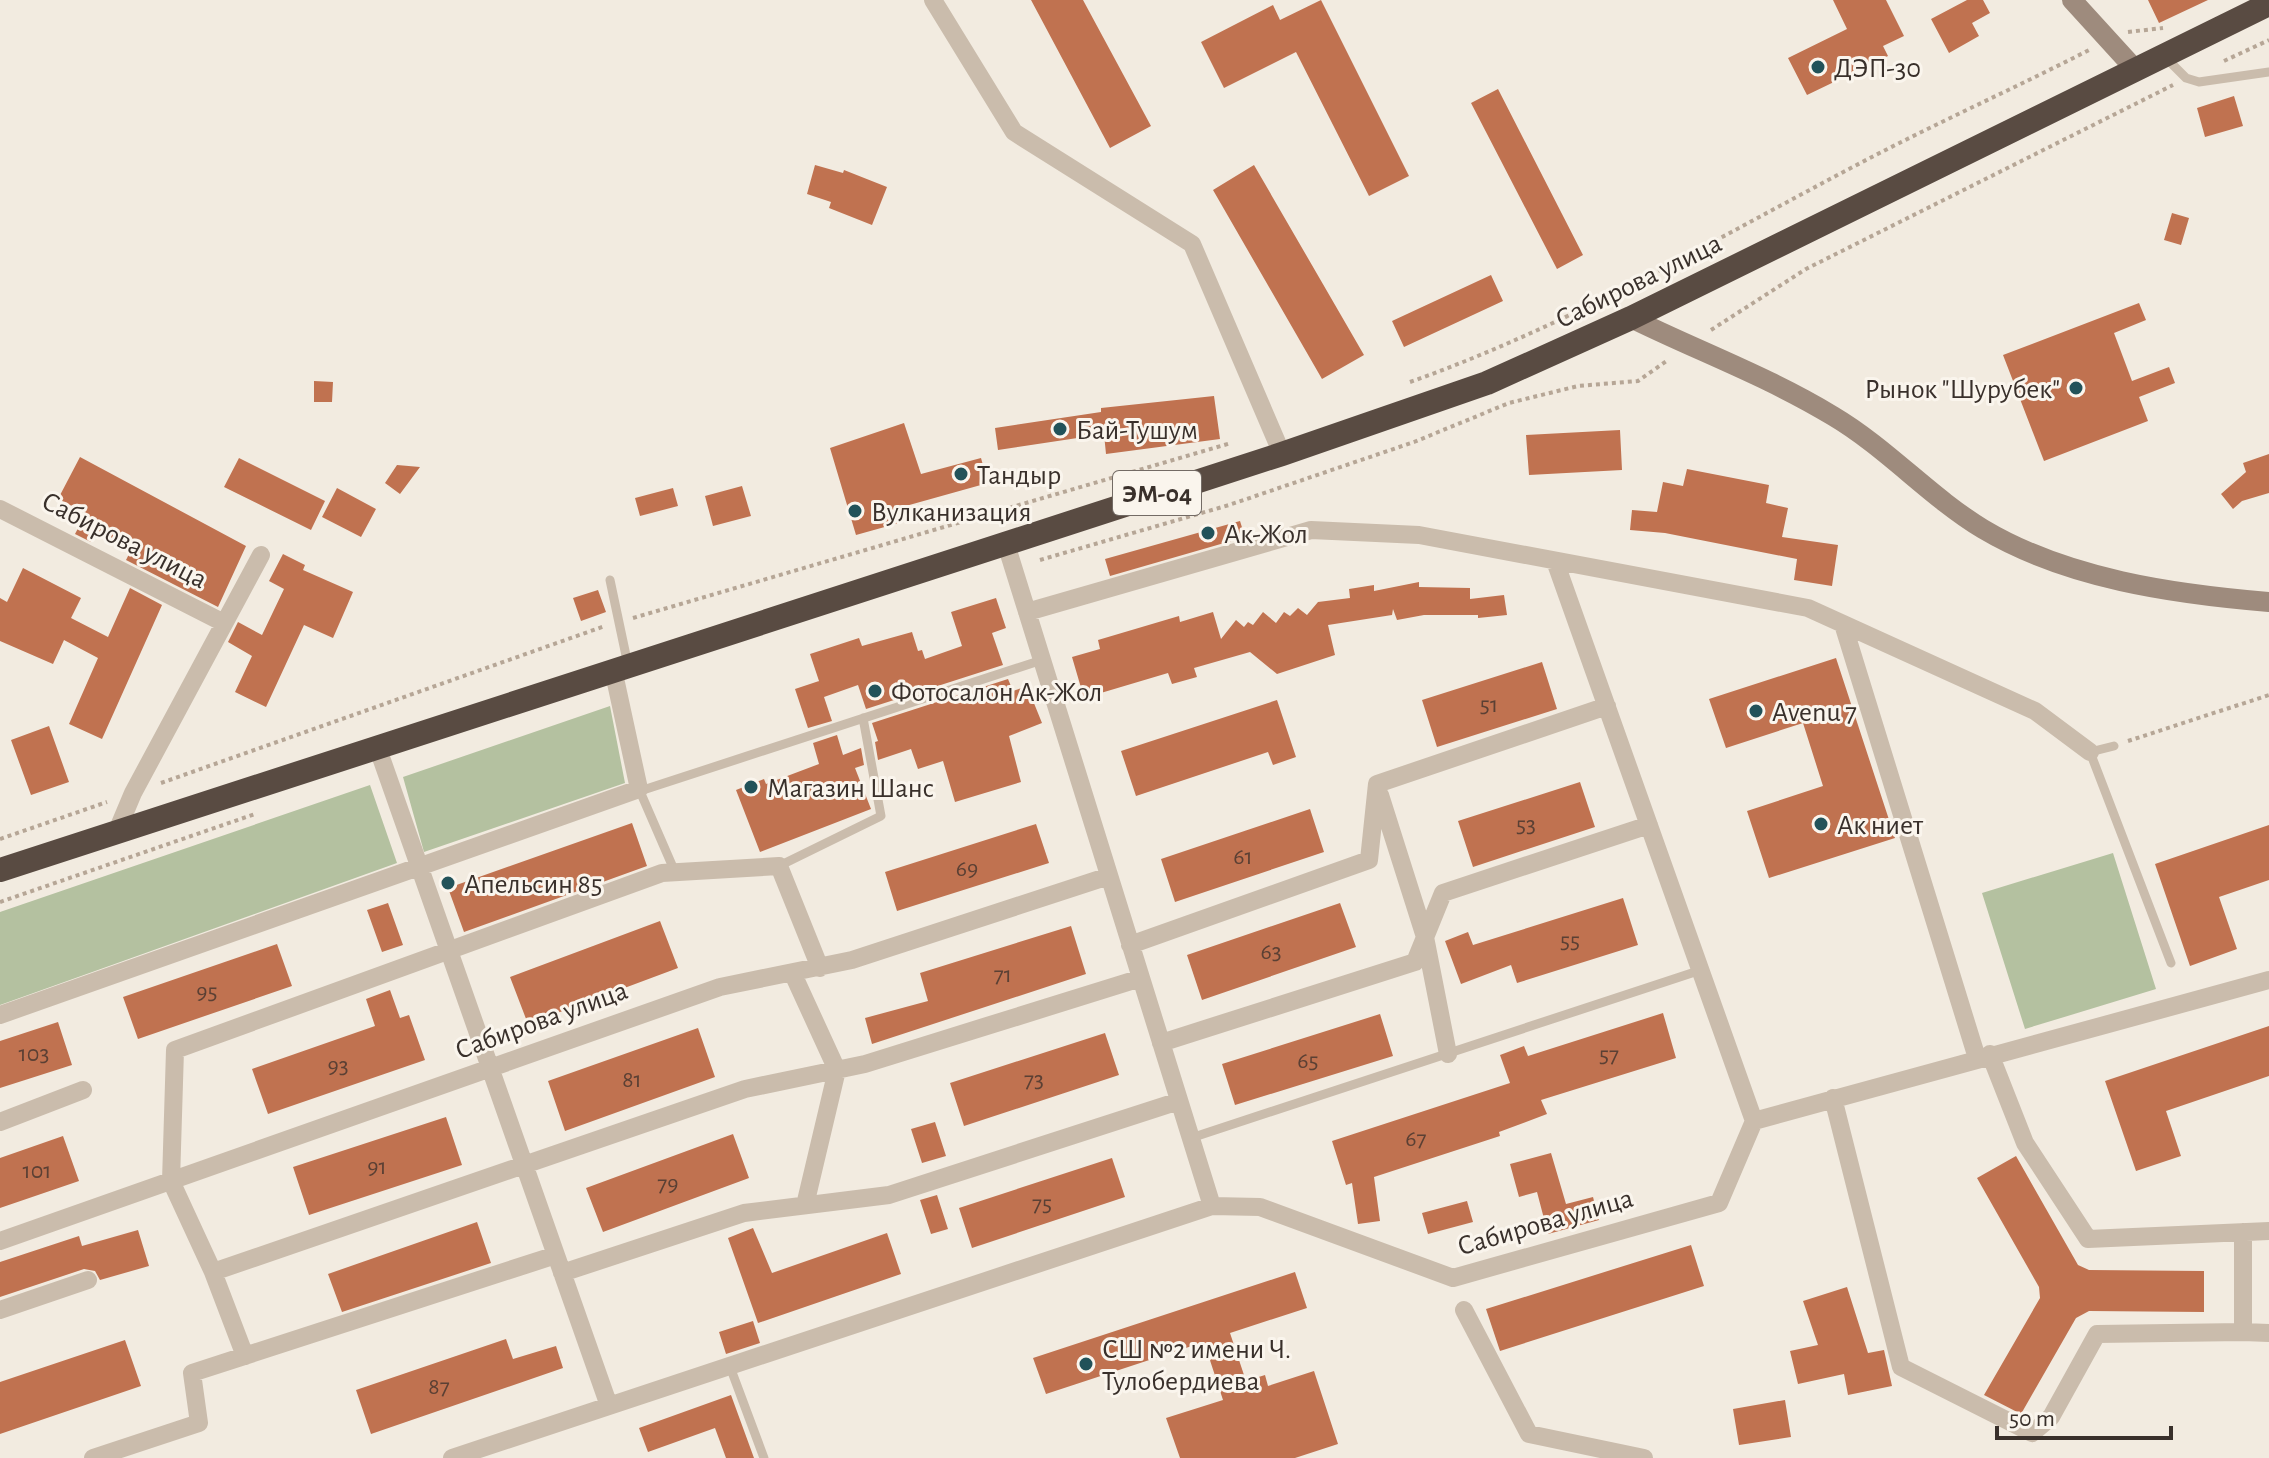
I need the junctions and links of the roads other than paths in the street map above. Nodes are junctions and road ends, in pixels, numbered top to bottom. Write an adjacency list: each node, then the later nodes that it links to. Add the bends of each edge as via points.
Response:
1 (933, 0): 8 (street, via 1014,132 1192,244)
2 (2073, 1): 5 (main road)
3 (2269, 4): 4 (highway, Сабирова улица / ЭМ-04)
4 (2163, 55): 5 (highway, Сабирова улица / ЭМ-04); 6 (lane, via 2186,78 2199,82)
5 (2134, 68): 7 (highway, Сабирова улица / ЭМ-04)
6 (2269, 72)
7 (1631, 318): 8 (highway, Сабирова улица / ЭМ-04, via 1487,383); 14 (main road, via 1837,418 1981,528 2032,555 2196,596)
8 (1278, 442): 10 (highway, Сабирова улица / ЭМ-04)
9 (0, 509): 16 (street, Сабирова улица)
10 (1005, 541): 15 (street); 19 (highway, Сабирова улица / ЭМ-04)
11 (261, 555): 16 (street)
12 (1555, 561): 15 (street, via 1419,535 1311,530); 17 (street, via 1808,608); 20 (street)
13 (610, 580): 19 (lane, via 620,621)
14 (2269, 602)
15 (1027, 612): 18 (street)
16 (224, 623): 28 (street)
17 (1843, 624): 24 (street, via 2035,711); 46 (street)
18 (1042, 660): 21 (lane); 33 (street)
19 (620, 667): 22 (highway, Сабирова улица / ЭМ-04); 26 (street)
20 (1607, 706): 25 (street); 27 (street)
21 (863, 718): 26 (lane); 30 (lane, via 881,816)
22 (377, 746): 28 (highway, Сабирова улица / ЭМ-04); 29 (street)
23 (2114, 746): 24 (lane)
24 (2090, 752): 37 (lane)
25 (1377, 784): 34 (street); 35 (street, via 1369,860)
26 (640, 790): 29 (street); 32 (lane)
27 (1649, 825): 34 (street, via 1443,893); 39 (street)
28 (117, 831): 31 (highway, Сабирова улица / ЭМ-04)
29 (419, 866): 36 (street); 43 (street)
30 (779, 866): 32 (street); 38 (street)
31 (0, 870)
32 (675, 872): 36 (street)
33 (1109, 876): 35 (street); 38 (street, Сабирова улица)
34 (1425, 937): 44 (street, via 1415,962); 45 (street)
35 (1130, 945): 41 (street)
36 (449, 950): 47 (street); 56 (street, via 175,1050)
37 (2171, 963)
38 (820, 968): 40 (street, Сабирова улица)
39 (1701, 970): 45 (lane); 52 (street)
40 (793, 974): 47 (street, Сабирова улица, via 720,987); 48 (street)
41 (1141, 978): 44 (street); 48 (street)
42 (2269, 980): 46 (street)
43 (0, 1015)
44 (1161, 1043): 51 (street)
45 (1448, 1054): 54 (lane)
46 (1984, 1056): 50 (street); 60 (street, via 2025,1143 2088,1239)
47 (491, 1070): 55 (street); 56 (street, Сабирова улица)
48 (837, 1070): 55 (street, via 745,1089); 57 (street)
49 (83, 1090): 53 (street)
50 (1833, 1098): 52 (street); 68 (street, via 1901,1367 2032,1433 2051,1417 2097,1334)
51 (1179, 1101): 54 (street); 57 (street, via 889,1195)
52 (1754, 1121): 58 (street, Сабирова улица, via 1719,1203 1453,1278 1260,1207)
53 (0, 1122)
54 (1191, 1138): 58 (street)
55 (525, 1166): 62 (street); 63 (street)
56 (171, 1181): 61 (street, Сабирова улица); 63 (street)
57 (805, 1205): 64 (street, via 744,1213)
58 (1212, 1206): 71 (street, Сабирова улица)
59 (2269, 1231): 60 (street)
60 (2243, 1232): 68 (street)
61 (0, 1241)
62 (556, 1255): 64 (street); 70 (street)
63 (213, 1272): 70 (street)
64 (562, 1273): 72 (street)
65 (88, 1280): 66 (street)
66 (0, 1310)
67 (1464, 1310): 76 (street, via 1529,1434)
68 (2243, 1332): 69 (street)
69 (2269, 1333)
70 (245, 1356): 73 (street, via 192,1373 199,1423)
71 (729, 1364): 72 (street, Сабирова улица); 75 (lane)
72 (608, 1403): 74 (street, Сабирова улица)
73 (93, 1458)
74 (452, 1458)
75 (764, 1458)
76 (1644, 1458)

